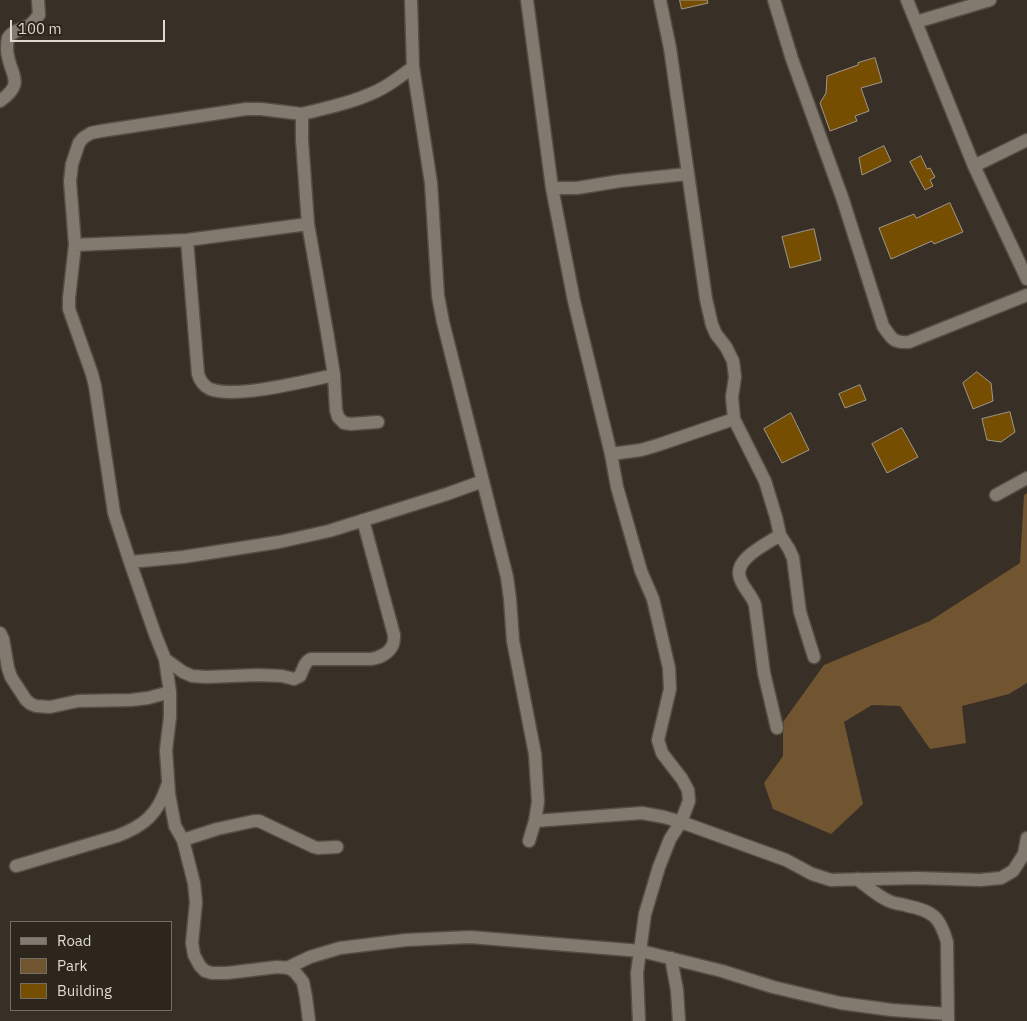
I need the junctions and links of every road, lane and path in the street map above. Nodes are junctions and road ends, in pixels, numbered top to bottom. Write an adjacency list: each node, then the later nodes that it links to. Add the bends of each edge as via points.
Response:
1 (38, 0): 10 (street, via 39,15 32,24 9,38 7,45 14,88)
2 (411, 0): 9 (street)
3 (527, 0): 15 (street)
4 (660, 0): 14 (street)
5 (774, 0): 20 (street, via 883,326 891,338 908,342)
6 (907, 0): 8 (street)
7 (990, 0): 8 (street)
8 (916, 22): 13 (street)
9 (412, 67): 11 (street, via 377,91); 26 (street, via 431,183 438,296)
10 (0, 101)
11 (302, 114): 16 (street); 18 (street, via 246,109 91,133 79,143 72,164 70,181)
12 (1027, 140): 13 (street)
13 (974, 166): 19 (street)
14 (688, 174): 15 (street, via 577,188); 22 (street, via 712,325 733,361)
15 (552, 188): 24 (street, via 574,301)
16 (308, 224): 17 (street); 21 (street)
17 (187, 240): 18 (street); 21 (street, via 198,374 202,383 212,390 230,392 258,390)
18 (75, 245): 30 (street, via 69,310 95,386 114,512)
19 (1027, 279)
20 (1027, 295)
21 (334, 375): 23 (street, via 336,410 340,420 351,424)
22 (734, 419): 24 (street, via 658,446); 29 (street, via 764,481)
23 (378, 422)
24 (611, 454): 38 (street, via 616,487 641,571 653,599 668,668 670,689 658,740 662,753 688,790 689,801)
25 (1027, 478): 27 (street)
26 (483, 481): 28 (street); 37 (street, via 507,576 513,641 535,754 538,802)
27 (996, 495)
28 (363, 520): 30 (street, via 279,542); 33 (street, via 394,635 394,644 384,654 371,660 311,659 300,676 294,679 258,675 192,676)
29 (780, 535): 32 (street, via 793,558 800,612); 35 (street, via 750,554 739,571 755,605 764,673)
30 (130, 562): 33 (street)
31 (0, 633): 34 (street, via 11,677 26,700 36,706 140,699)
32 (814, 658)
33 (165, 659): 34 (street)
34 (170, 692): 36 (street, via 166,750)
35 (777, 728)
36 (168, 784): 40 (street, via 175,826); 43 (street, via 156,811 132,830)
37 (535, 821): 38 (street, via 642,813); 41 (street)
38 (681, 822): 44 (street, via 786,860 812,874 831,880); 45 (street, via 659,866 645,914)
39 (1027, 838): 44 (street, via 1024,854 1013,871 1001,878)
40 (183, 840): 42 (street, via 217,828 254,821 263,822 314,847); 47 (street, via 194,883 196,902 192,943 200,966 212,973)
41 (529, 841)
42 (337, 847)
43 (16, 866)
44 (857, 879): 48 (street, via 883,898 930,912 938,920 946,942)
45 (641, 951): 46 (street); 47 (street, via 470,937 406,940 340,948); 50 (street, via 637,973)
46 (671, 958): 48 (street, via 840,1003); 51 (street)
47 (287, 968): 49 (street, via 295,972 302,982)
48 (948, 1018)
49 (309, 1021)
50 (639, 1021)
51 (679, 1021)

